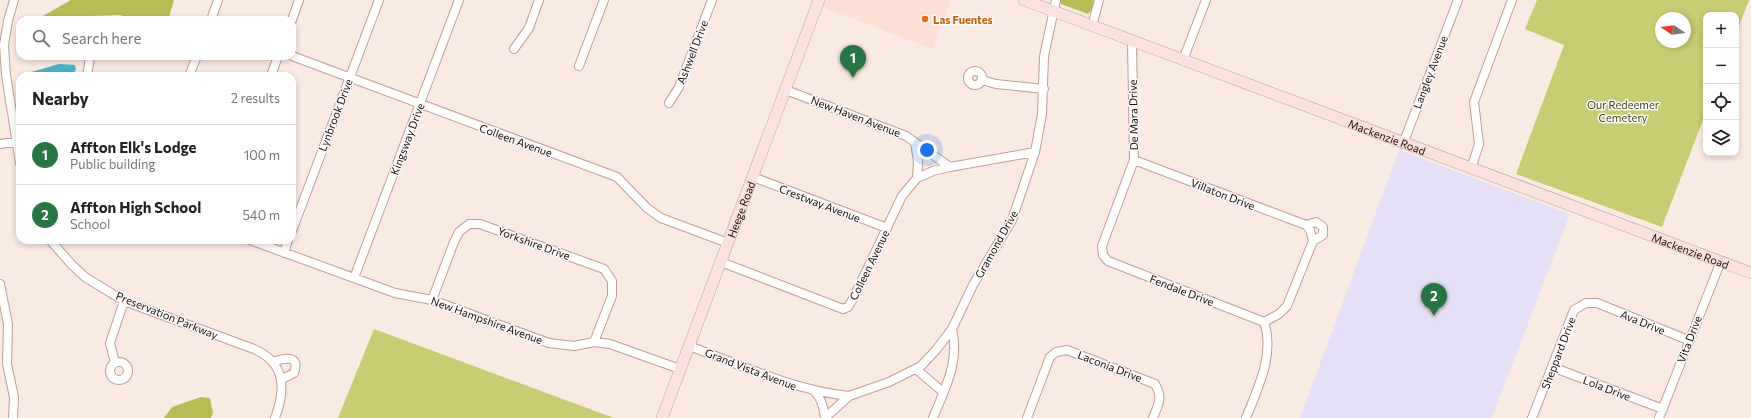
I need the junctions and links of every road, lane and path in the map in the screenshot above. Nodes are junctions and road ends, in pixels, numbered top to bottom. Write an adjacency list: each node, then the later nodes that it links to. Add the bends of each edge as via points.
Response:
1 (14, 0): 37 (street, via 4,45 6,75)
2 (218, 0): 17 (street)
3 (299, 0): 18 (street)
4 (379, 0): 31 (street, Lynbrook Drive)
5 (459, 0): 36 (street, Kingsway Drive)
6 (539, 0): 21 (street, via 529,28)
7 (604, 0): 27 (street)
8 (712, 0): 35 (street, Ashwell Drive, via 679,87)
9 (819, 0): 34 (main road, Heege Road)
10 (1024, 0): 16 (main road, Mackenzie Road)
11 (1056, 0): 16 (street, Gramond Drive)
12 (1099, 0): 19 (street)
13 (1206, 0): 26 (street)
14 (1458, 0): 41 (street, Langley Avenue)
15 (1512, 0): 45 (street, via 1474,102 1479,144)
16 (1054, 11): 19 (main road, Mackenzie Road); 33 (street, Gramond Drive, via 1044,56)
17 (212, 16)
18 (293, 16)
19 (1092, 26): 20 (main road, Mackenzie Road)
20 (1132, 41): 26 (main road, Mackenzie Road); 43 (street, De Mara Drive)
21 (514, 49)
22 (296, 57): 31 (street, Colleen Avenue)
23 (89, 60): 28 (street)
24 (195, 60): 29 (street)
25 (277, 60): 30 (street)
26 (1183, 60): 41 (main road, Mackenzie Road)
27 (579, 66)
28 (87, 72)
29 (191, 72)
30 (272, 72)
31 (350, 77): 36 (street, Colleen Avenue); 48 (street, Lynbrook Drive)
32 (982, 80): 33 (street)
33 (1044, 89): 42 (street, Gramond Drive)
34 (786, 90): 39 (street, New Haven Avenue, via 906,136); 46 (main road, Heege Road)
35 (669, 103)
36 (420, 104): 52 (street, Colleen Avenue, via 617,177 647,208 661,218); 61 (street, Kingsway Drive)
37 (16, 130)
38 (16, 141): 40 (street)
39 (915, 142): 44 (street, New Haven Avenue); 47 (street)
40 (0, 144)
41 (1403, 144): 45 (main road, Mackenzie Road)
42 (1035, 152): 44 (street); 67 (street, Gramond Drive, via 1012,220 973,285)
43 (1134, 160): 50 (street, Villaton Drive); 57 (street, De Mara Drive, via 1102,246)
44 (950, 167): 47 (street, Colleen Avenue)
45 (1471, 169): 58 (main road, Mackenzie Road)
46 (753, 177): 49 (street, Crestway Avenue); 52 (main road, Heege Road)
47 (917, 178): 49 (street, Colleen Avenue, via 902,196)
48 (296, 219)
49 (887, 228): 59 (street, Colleen Avenue, via 854,297 848,307 843,309)
50 (1308, 228): 51 (street); 51 (street, Villaton Drive, via 1316,222 1323,227 1323,235)
51 (1313, 241): 66 (street, via 1288,306)
52 (728, 243): 59 (main road, Heege Road)
53 (54, 244): 64 (street, Preservation Parkway, via 85,277)
54 (260, 244): 56 (street, New Hampshire Avenue)
55 (287, 244): 56 (street)
56 (284, 253): 61 (street, New Hampshire Avenue)
57 (1103, 255): 66 (street, Fendale Drive, via 1108,261)
58 (1721, 261): 60 (main road, Mackenzie Road); 68 (street, Vita Drive)
59 (721, 262): 70 (main road, Heege Road)
60 (1751, 273)
61 (354, 278): 63 (street, New Hampshire Avenue, via 395,293)
62 (0, 284): 71 (street, via 9,335)
63 (432, 300): 69 (street, New Hampshire Avenue, via 549,343 574,346); 69 (street, Yorkshire Drive, via 459,232 469,224 480,224 604,269 612,281 612,296)
64 (124, 301): 72 (street, Preservation Parkway, via 254,349); 73 (street, via 110,343)
65 (1597, 303): 68 (street, Ava Drive); 74 (street, Sheppard Drive, via 1586,303 1574,310)
66 (1264, 322): 89 (street, via 1268,352)
67 (952, 329): 76 (street, Gramond Drive, via 936,350); 79 (street, via 955,354)
68 (1688, 340): 81 (street, Vita Drive)
69 (594, 342): 75 (street, New Hampshire Avenue, via 610,344)
70 (689, 346): 75 (main road, Heege Road); 78 (street, Grand Vista Avenue)
71 (3, 353): 82 (street, via 15,401)
72 (273, 362): 77 (street, Preservation Parkway); 77 (street, via 284,357 295,363 294,372)
73 (115, 363)
74 (1552, 367): 81 (street, Lola Drive); 90 (street, Sheppard Drive)
75 (680, 369): 84 (main road, Heege Road)
76 (916, 369): 79 (street); 80 (street, Gramond Drive)
77 (282, 379): 83 (street, Preservation Parkway, via 282,398)
78 (814, 391): 80 (street, Grand Vista Avenue); 85 (street, via 824,408)
79 (943, 392): 86 (street)
80 (849, 396): 85 (street, Gramond Drive)
81 (1662, 409): 91 (street, Vita Drive)
82 (13, 418)
83 (275, 418)
84 (662, 418)
85 (825, 418)
86 (933, 418)
87 (1027, 418): 88 (street, Laconia Drive, via 1050,357 1056,352 1067,350 1155,384 1160,392 1160,400)
88 (1153, 418)
89 (1246, 418)
90 (1532, 418)
91 (1659, 418)

